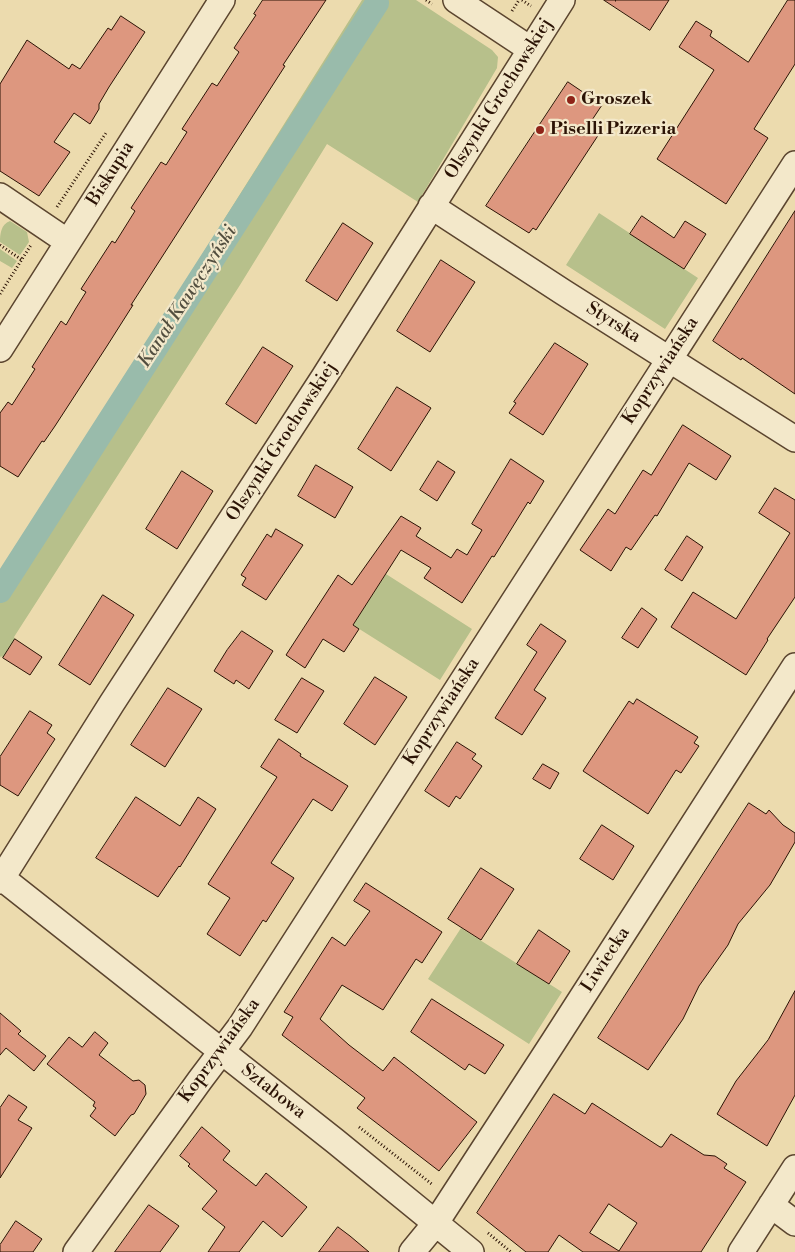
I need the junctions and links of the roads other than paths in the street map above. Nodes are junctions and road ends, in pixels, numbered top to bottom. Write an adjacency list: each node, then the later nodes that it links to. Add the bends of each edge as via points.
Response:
1 (222, 0): 8 (street, Biskupia)
2 (456, 0): 4 (street)
3 (562, 0): 4 (street, Olszynki Grochowskiej)
4 (530, 49): 7 (street, Olszynki Grochowskiej)
5 (795, 164): 10 (street, Koprzywiańska)
6 (0, 196): 8 (street)
7 (431, 206): 10 (street, Styrska); 13 (street, Olszynki Grochowskiej)
8 (68, 242): 9 (street, Biskupia)
9 (0, 349)
10 (669, 358): 11 (street, Styrska); 14 (street, Koprzywiańska)
11 (795, 439)
12 (795, 666): 18 (street, Liwiecka)
13 (1, 880): 14 (street, Sztabowa)
14 (222, 1051): 18 (street, Sztabowa); 19 (street, Koprzywiańska)
15 (795, 1168): 16 (street)
16 (771, 1205): 17 (street); 22 (street)
17 (795, 1222)
18 (435, 1224): 20 (street, Liwiecka); 21 (street, Sztabowa)
19 (76, 1252)
20 (412, 1252)
21 (471, 1252)
22 (741, 1252)

